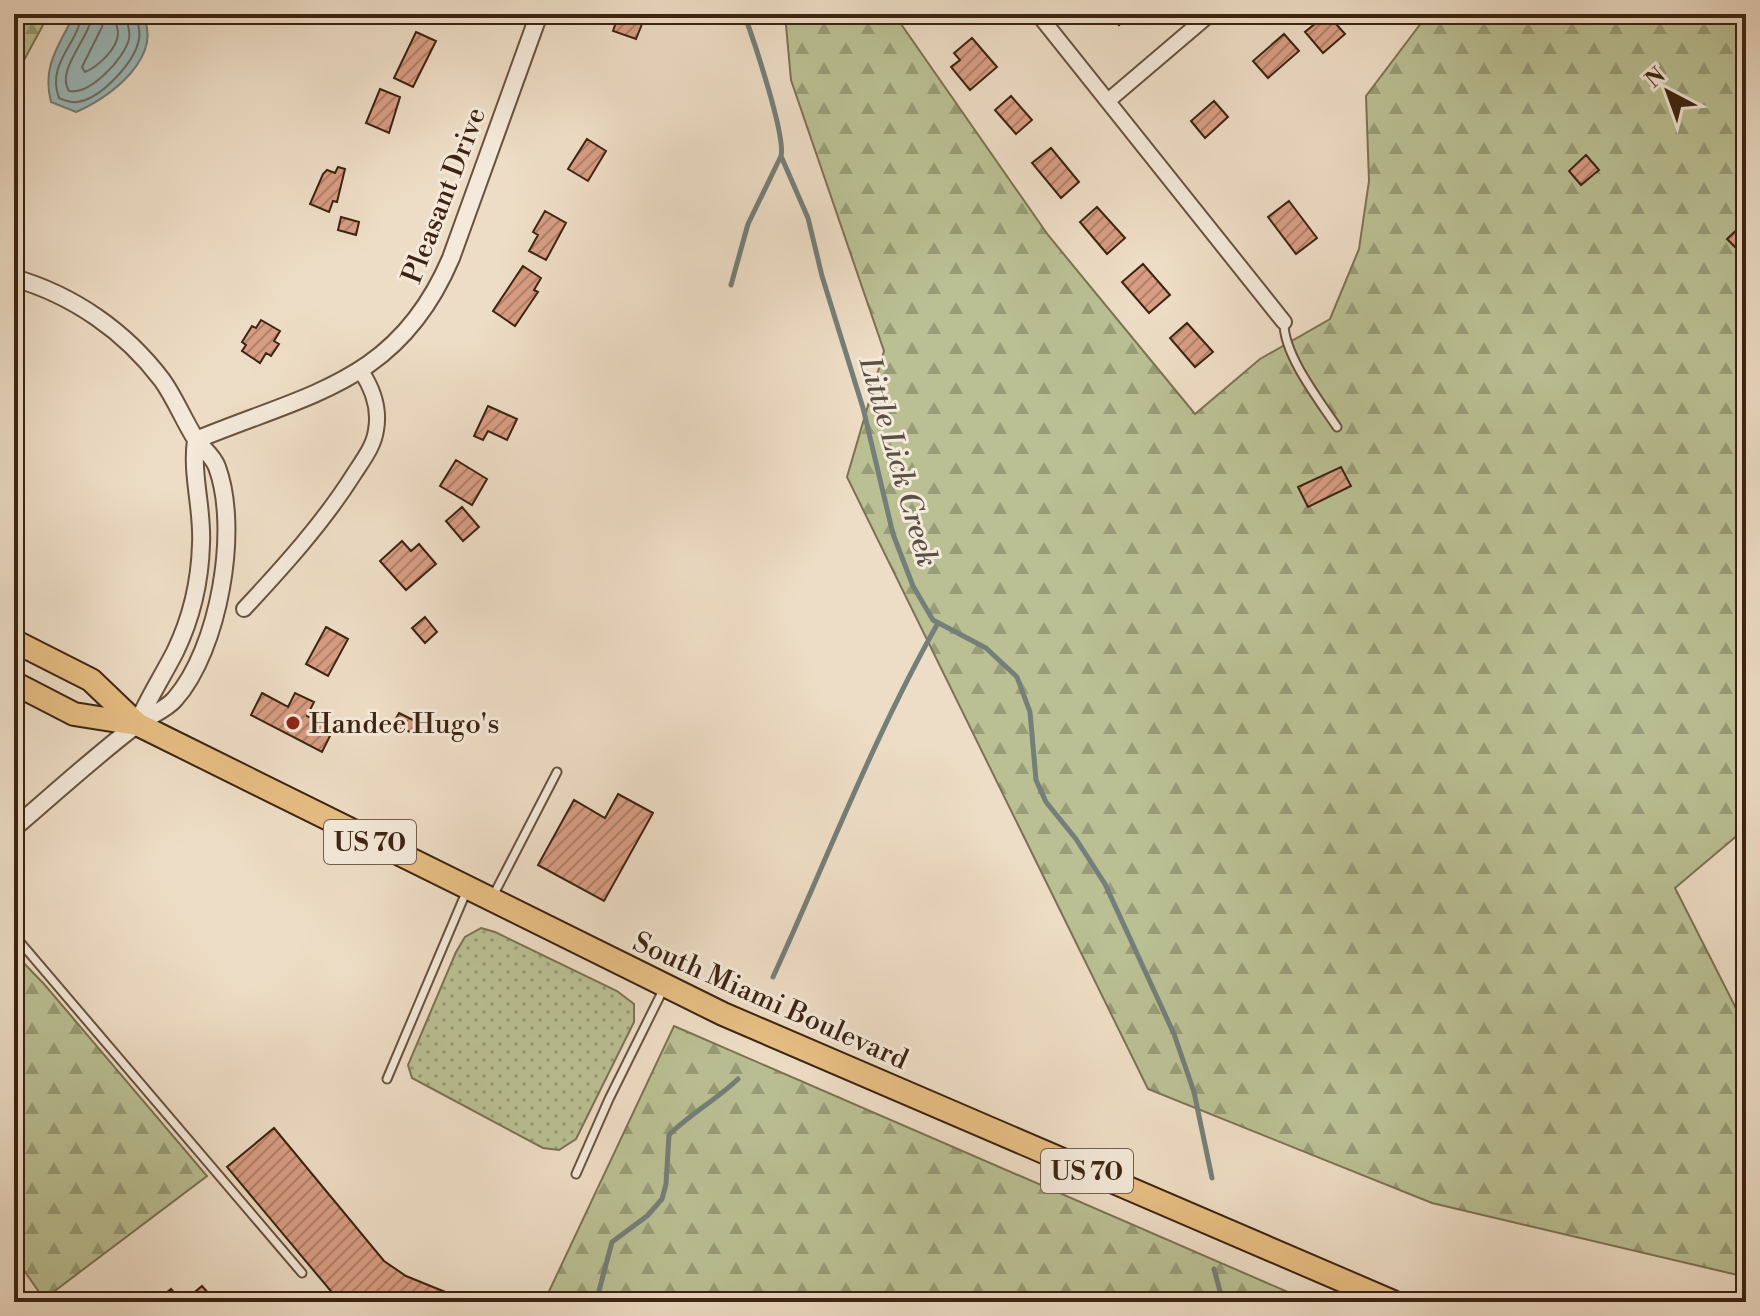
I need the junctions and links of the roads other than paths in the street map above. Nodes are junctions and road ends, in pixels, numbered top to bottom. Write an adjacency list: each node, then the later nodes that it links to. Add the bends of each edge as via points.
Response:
1 (539, 14): 7 (street, Pleasant Drive, via 439,286 405,334)
2 (1038, 14): 4 (street)
3 (1210, 14): 4 (street)
4 (1109, 100): 6 (street)
5 (14, 278): 9 (street, via 68,299 119,335 163,382)
6 (1284, 322): 8 (lane, via 1284,336)
7 (361, 371): 9 (street, Pleasant Drive); 10 (street, via 377,407 372,445 310,536)
8 (1337, 427)
9 (196, 440): 13 (street, via 193,460 202,526 196,588 182,637); 13 (street, via 212,455 221,478 226,549 221,593 204,647 182,690)
10 (244, 609)
11 (14, 641): 13 (highway, South Miami Boulevard / US 70, via 91,680)
12 (14, 683): 13 (highway, South Miami Boulevard / US 70, via 74,714)
13 (137, 724): 15 (street); 16 (highway, South Miami Boulevard / US 70)
14 (557, 772): 17 (lane)
15 (14, 828)
16 (467, 890): 17 (highway, South Miami Boulevard / US 70); 20 (lane)
17 (490, 901): 19 (highway, South Miami Boulevard / US 70)
18 (14, 935): 22 (lane)
19 (665, 987): 21 (lane); 23 (highway, South Miami Boulevard / US 70)
20 (387, 1079)
21 (576, 1174)
22 (302, 1273)
23 (1393, 1302)

